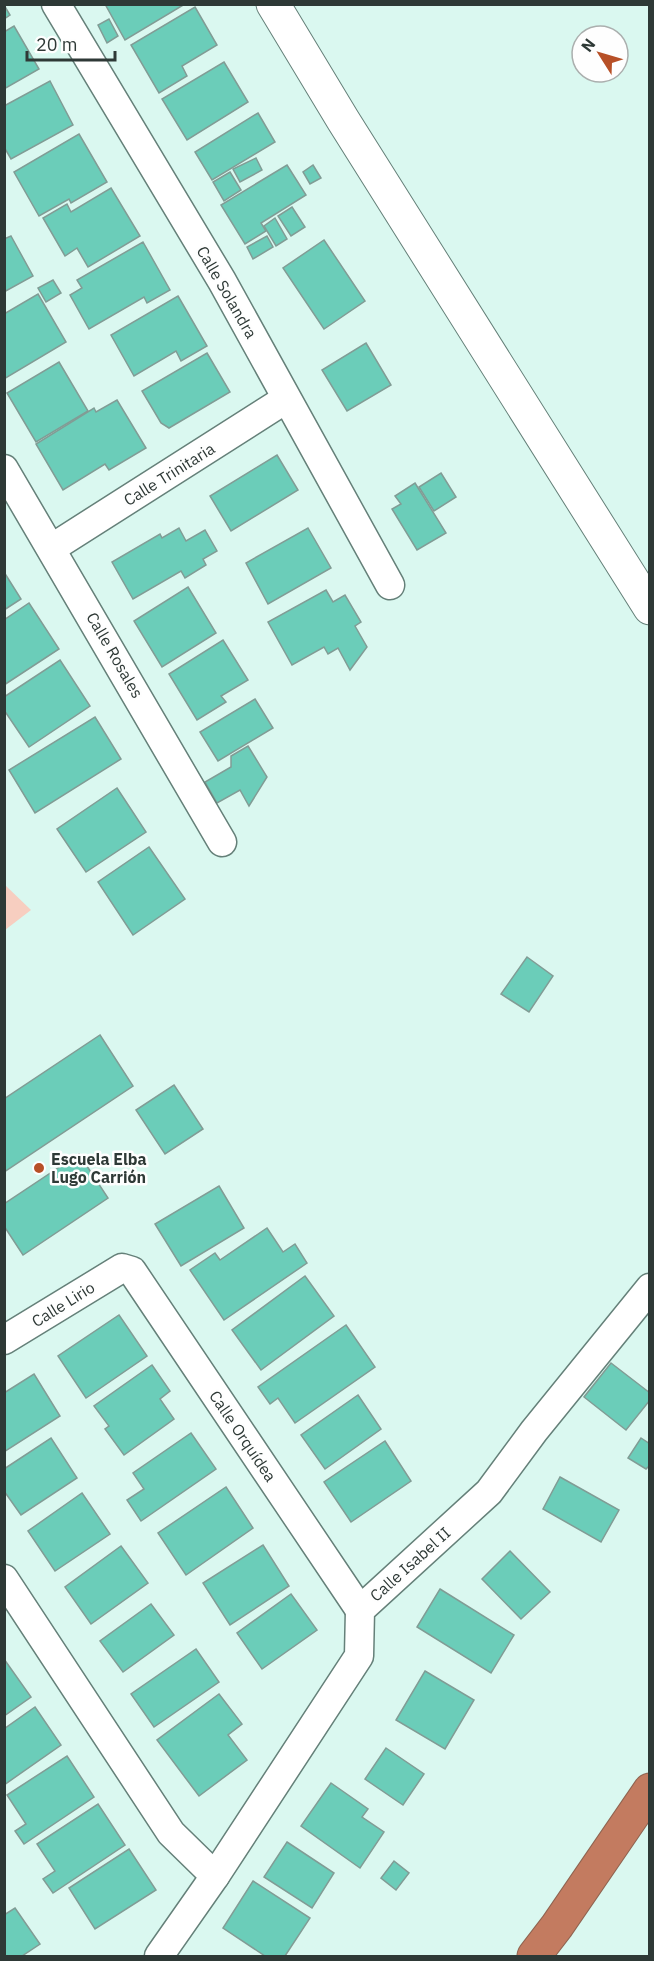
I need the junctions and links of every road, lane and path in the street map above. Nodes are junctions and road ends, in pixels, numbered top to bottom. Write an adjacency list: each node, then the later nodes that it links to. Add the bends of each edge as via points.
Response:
1 (56, 4): 3 (street, Calle Solandra, via 222,281)
2 (273, 4): 7 (street)
3 (286, 399): 5 (street, Calle Trinitaria); 6 (street, Calle Solandra)
4 (4, 469): 5 (street, Calle Rosales)
5 (52, 548): 8 (street, Calle Rosales)
6 (390, 585)
7 (650, 608)
8 (222, 842)
9 (122, 1268): 11 (street, Calle Lirio); 13 (street, Calle Orquídea, via 132,1271)
10 (650, 1288): 13 (street, Calle Isabel II, via 489,1492)
11 (4, 1340)
12 (4, 1579): 15 (street, via 171,1833)
13 (360, 1610): 15 (street, Calle Isabel II, via 358,1656)
14 (650, 1790): 17 (highway)
15 (215, 1876): 16 (street, Calle Isabel II)
16 (159, 1956)
17 (534, 1956)

